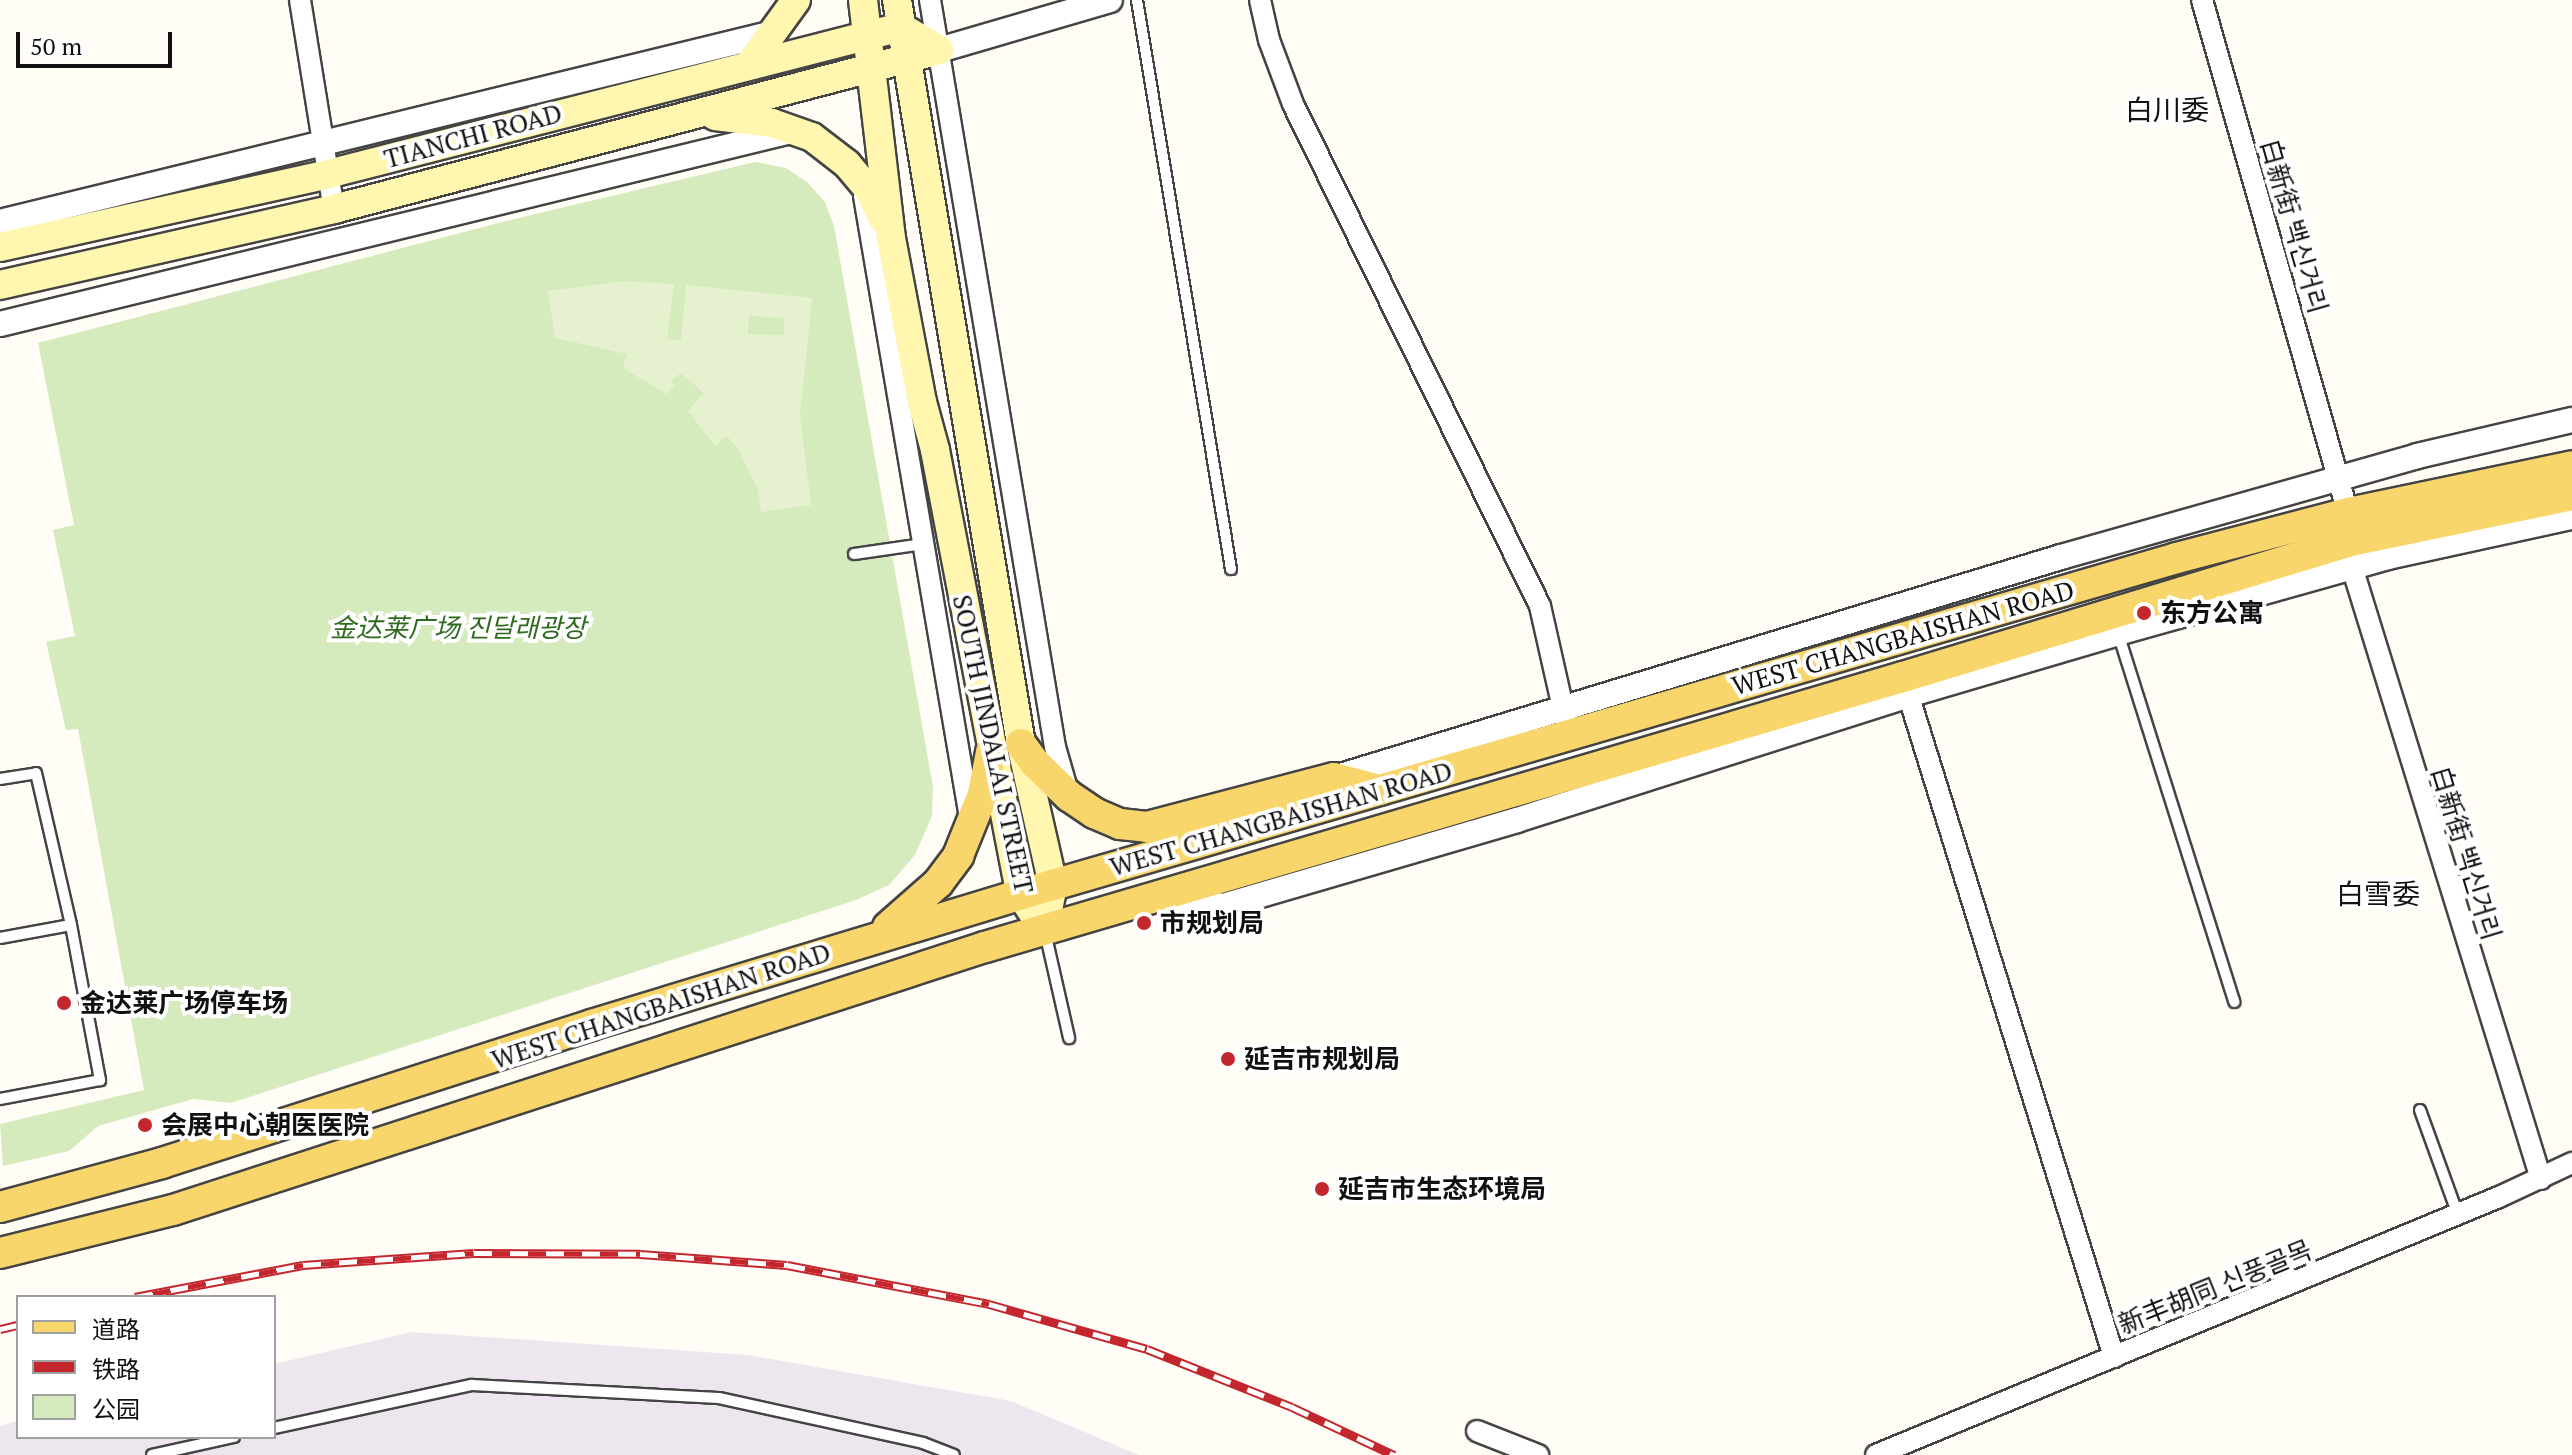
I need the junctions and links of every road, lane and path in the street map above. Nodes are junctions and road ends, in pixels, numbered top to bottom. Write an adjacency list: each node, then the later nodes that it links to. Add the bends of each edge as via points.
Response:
1 (300, 0): 18 (street)
2 (796, 0): 10 (main road)
3 (863, 0): 11 (main road, SOUTH JINDALAI STREET)
4 (930, 0): 12 (street)
5 (1110, 0): 12 (street, TIANCHI ROAD)
6 (1137, 0): 35 (lane)
7 (1260, 0): 38 (street, via 1293,104 1540,606)
8 (2202, 0): 29 (street, 白新街 백신거리)
9 (899, 14): 11 (main road, TIANCHI ROAD); 12 (main road); 13 (main road, SOUTH JINDALAI STREET)
10 (773, 33): 14 (main road); 18 (street, TIANCHI ROAD)
11 (869, 37): 14 (main road, TIANCHI ROAD); 15 (main road, SOUTH JINDALAI STREET)
12 (939, 50): 13 (main road, TIANCHI ROAD); 45 (street, via 1055,747)
13 (905, 61): 15 (main road, TIANCHI ROAD); 40 (main road, SOUTH JINDALAI STREET)
14 (749, 65): 19 (main road, TIANCHI ROAD)
15 (868, 69): 16 (main road, TIANCHI ROAD); 23 (main road, SOUTH JINDALAI STREET)
16 (683, 116): 17 (main road, via 739,116); 21 (main road, TIANCHI ROAD)
17 (795, 130): 20 (main road, via 820,142); 26 (street)
18 (323, 142): 19 (street); 22 (street, TIANCHI ROAD)
19 (328, 174): 21 (street); 24 (main road, TIANCHI ROAD)
20 (862, 184): 23 (main road); 33 (street, SOUTH JINDALAI STREET)
21 (334, 209): 25 (main road, TIANCHI ROAD)
22 (0, 222)
23 (891, 238): 41 (main road, SOUTH JINDALAI STREET)
24 (0, 247)
25 (0, 285)
26 (0, 324)
27 (2572, 420): 29 (street, WEST CHANGBAISHAN ROAD)
28 (2572, 466): 32 (main road, WEST CHANGBAISHAN ROAD)
29 (2340, 477): 32 (street, 白新街 백신거리); 38 (street, WEST CHANGBAISHAN ROAD)
30 (2572, 495): 32 (main road, WEST CHANGBAISHAN ROAD)
31 (2572, 517): 32 (street, WEST CHANGBAISHAN ROAD)
32 (2348, 541): 36 (street, WEST CHANGBAISHAN ROAD); 37 (main road, WEST CHANGBAISHAN ROAD); 39 (main road, WEST CHANGBAISHAN ROAD, via 2177,558); 59 (street, 白新街 백신거리)
33 (923, 544): 34 (lane); 46 (street, SOUTH JINDALAI STREET)
34 (854, 554)
35 (1231, 569)
36 (2118, 633): 37 (street, WEST CHANGBAISHAN ROAD); 54 (lane)
37 (1906, 686): 50 (main road, WEST CHANGBAISHAN ROAD); 63 (street)
38 (1563, 707): 39 (street); 42 (street, WEST CHANGBAISHAN ROAD)
39 (1569, 736): 44 (main road, WEST CHANGBAISHAN ROAD)
40 (1021, 744): 45 (main road); 47 (main road, SOUTH JINDALAI STREET)
41 (991, 752): 46 (main road); 48 (main road, SOUTH JINDALAI STREET)
42 (1334, 778): 44 (main road); 45 (main road, via 1147,827 1120,824)
43 (0, 779): 49 (lane, via 36,773)
44 (1381, 790): 47 (main road, WEST CHANGBAISHAN ROAD)
45 (1069, 796)
46 (972, 827): 52 (main road, via 938,883)
47 (1053, 885): 48 (main road, WEST CHANGBAISHAN ROAD); 50 (main road, SOUTH JINDALAI STREET)
48 (1021, 895): 50 (main road, SOUTH JINDALAI STREET); 52 (main road, WEST CHANGBAISHAN ROAD)
49 (71, 925): 51 (lane); 56 (lane, via 100,1080)
50 (1044, 930): 53 (main road, WEST CHANGBAISHAN ROAD); 55 (lane)
51 (0, 938)
52 (873, 938): 53 (main road); 60 (main road, WEST CHANGBAISHAN ROAD, via 162,1163)
53 (886, 979): 62 (main road, WEST CHANGBAISHAN ROAD, via 173,1210)
54 (2234, 1002)
55 (1069, 1038)
56 (0, 1099)
57 (2420, 1110): 61 (lane)
58 (2572, 1163): 59 (street, 新丰胡同 신풍골목)
59 (2541, 1179): 61 (street, 新丰胡同 신풍골목)
60 (0, 1207)
61 (2458, 1215): 63 (street, 新丰胡同 신풍골목)
62 (0, 1253)
63 (2114, 1357): 70 (street, 新丰胡同 신풍골목)
64 (276, 1428): 68 (lane, via 472,1385 719,1398 923,1443)
65 (1477, 1431): 69 (street)
66 (225, 1439): 67 (lane)
67 (152, 1455)
68 (954, 1455)
69 (1538, 1455)
70 (1876, 1455)

